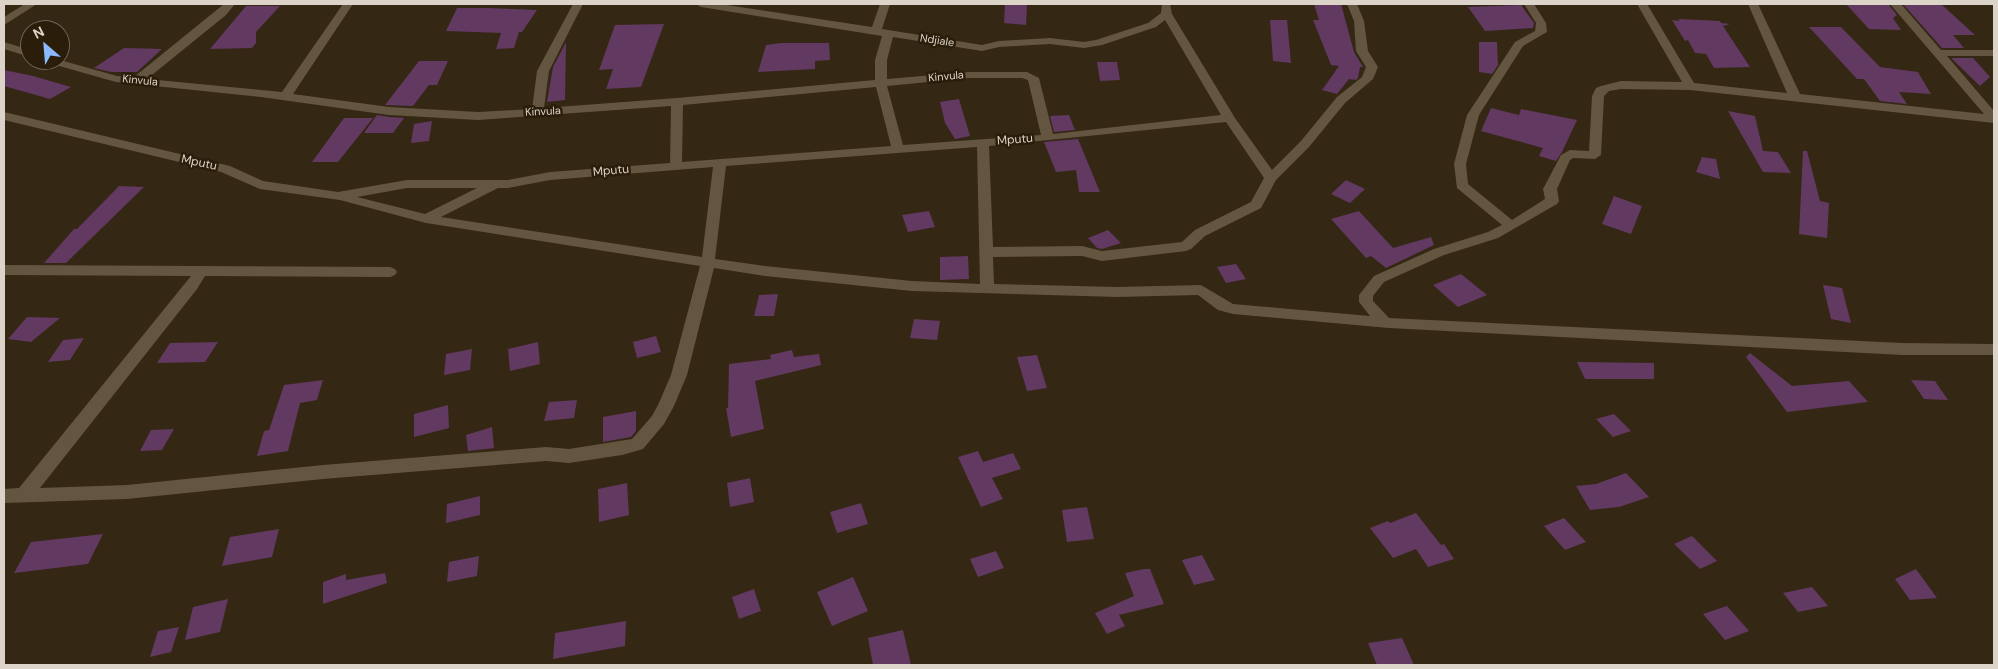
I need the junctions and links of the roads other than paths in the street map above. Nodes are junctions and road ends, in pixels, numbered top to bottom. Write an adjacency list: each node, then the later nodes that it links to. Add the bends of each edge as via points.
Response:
1 (32, 4): 13 (street)
2 (230, 4): 20 (street)
3 (348, 4): 23 (street)
4 (578, 4): 26 (street, via 542,71)
5 (701, 4): 14 (street, Ndjiale)
6 (885, 4): 14 (street)
7 (1352, 4): 35 (street, via 1359,21 1362,51 1372,67 1367,80 1341,100)
8 (1529, 4): 39 (street, via 1540,23 1541,32 1519,44 1473,115 1460,164 1462,185)
9 (1642, 4): 22 (street)
10 (1753, 4): 24 (street)
11 (1895, 4): 17 (street)
12 (1166, 9): 14 (street, Ndjiale, via 1152,25 1084,45 1050,41 977,48); 28 (street)
13 (4, 22)
14 (882, 33): 21 (street)
15 (7, 49): 16 (street)
16 (20, 52)
17 (1938, 53): 18 (street); 29 (street)
18 (1994, 53)
19 (70, 66): 20 (street, Kinvula, via 116,79)
20 (138, 81): 23 (street, Kinvula)
21 (880, 84): 25 (street, Kinvula); 30 (street, Kinvula, via 969,75 1032,76); 32 (street)
22 (1690, 86): 24 (street); 39 (street, via 1621,85 1604,88 1600,92 1596,156 1570,154 1565,158 1550,189 1552,201)
23 (284, 97): 26 (street, Kinvula, via 389,110 478,116)
24 (1795, 97): 29 (street)
25 (678, 102): 26 (street, Kinvula); 34 (street)
26 (538, 111)
27 (4, 116): 37 (street, Mputu, via 225,169 260,186)
28 (1229, 118): 30 (street, Mputu); 35 (street)
29 (1994, 118)
30 (1048, 138): 31 (street, Mputu)
31 (983, 143): 32 (street, Mputu); 40 (street)
32 (898, 149): 33 (street, Mputu)
33 (720, 163): 34 (street, Mputu); 41 (street)
34 (676, 165): 36 (street, Mputu)
35 (1272, 178): 40 (street, via 1256,205 1200,233 1186,246 1102,256 1082,251)
36 (495, 184): 37 (street, Mputu, via 408,184); 38 (street)
37 (338, 196): 38 (street)
38 (426, 218): 41 (street)
39 (1511, 226): 46 (street, via 1439,252 1379,279 1368,290 1366,302)
40 (985, 252): 45 (street)
41 (708, 262): 45 (street, via 912,286); 48 (street, via 679,375 658,420 636,444 569,456 546,454 323,472 127,492)
42 (4, 270): 44 (street)
43 (390, 272): 44 (street)
44 (200, 273): 48 (street)
45 (987, 288): 46 (street, via 1117,292 1200,290 1233,309)
46 (1383, 322): 47 (street, via 1892,348)
47 (1994, 350)
48 (24, 495): 49 (street)
49 (4, 496)

